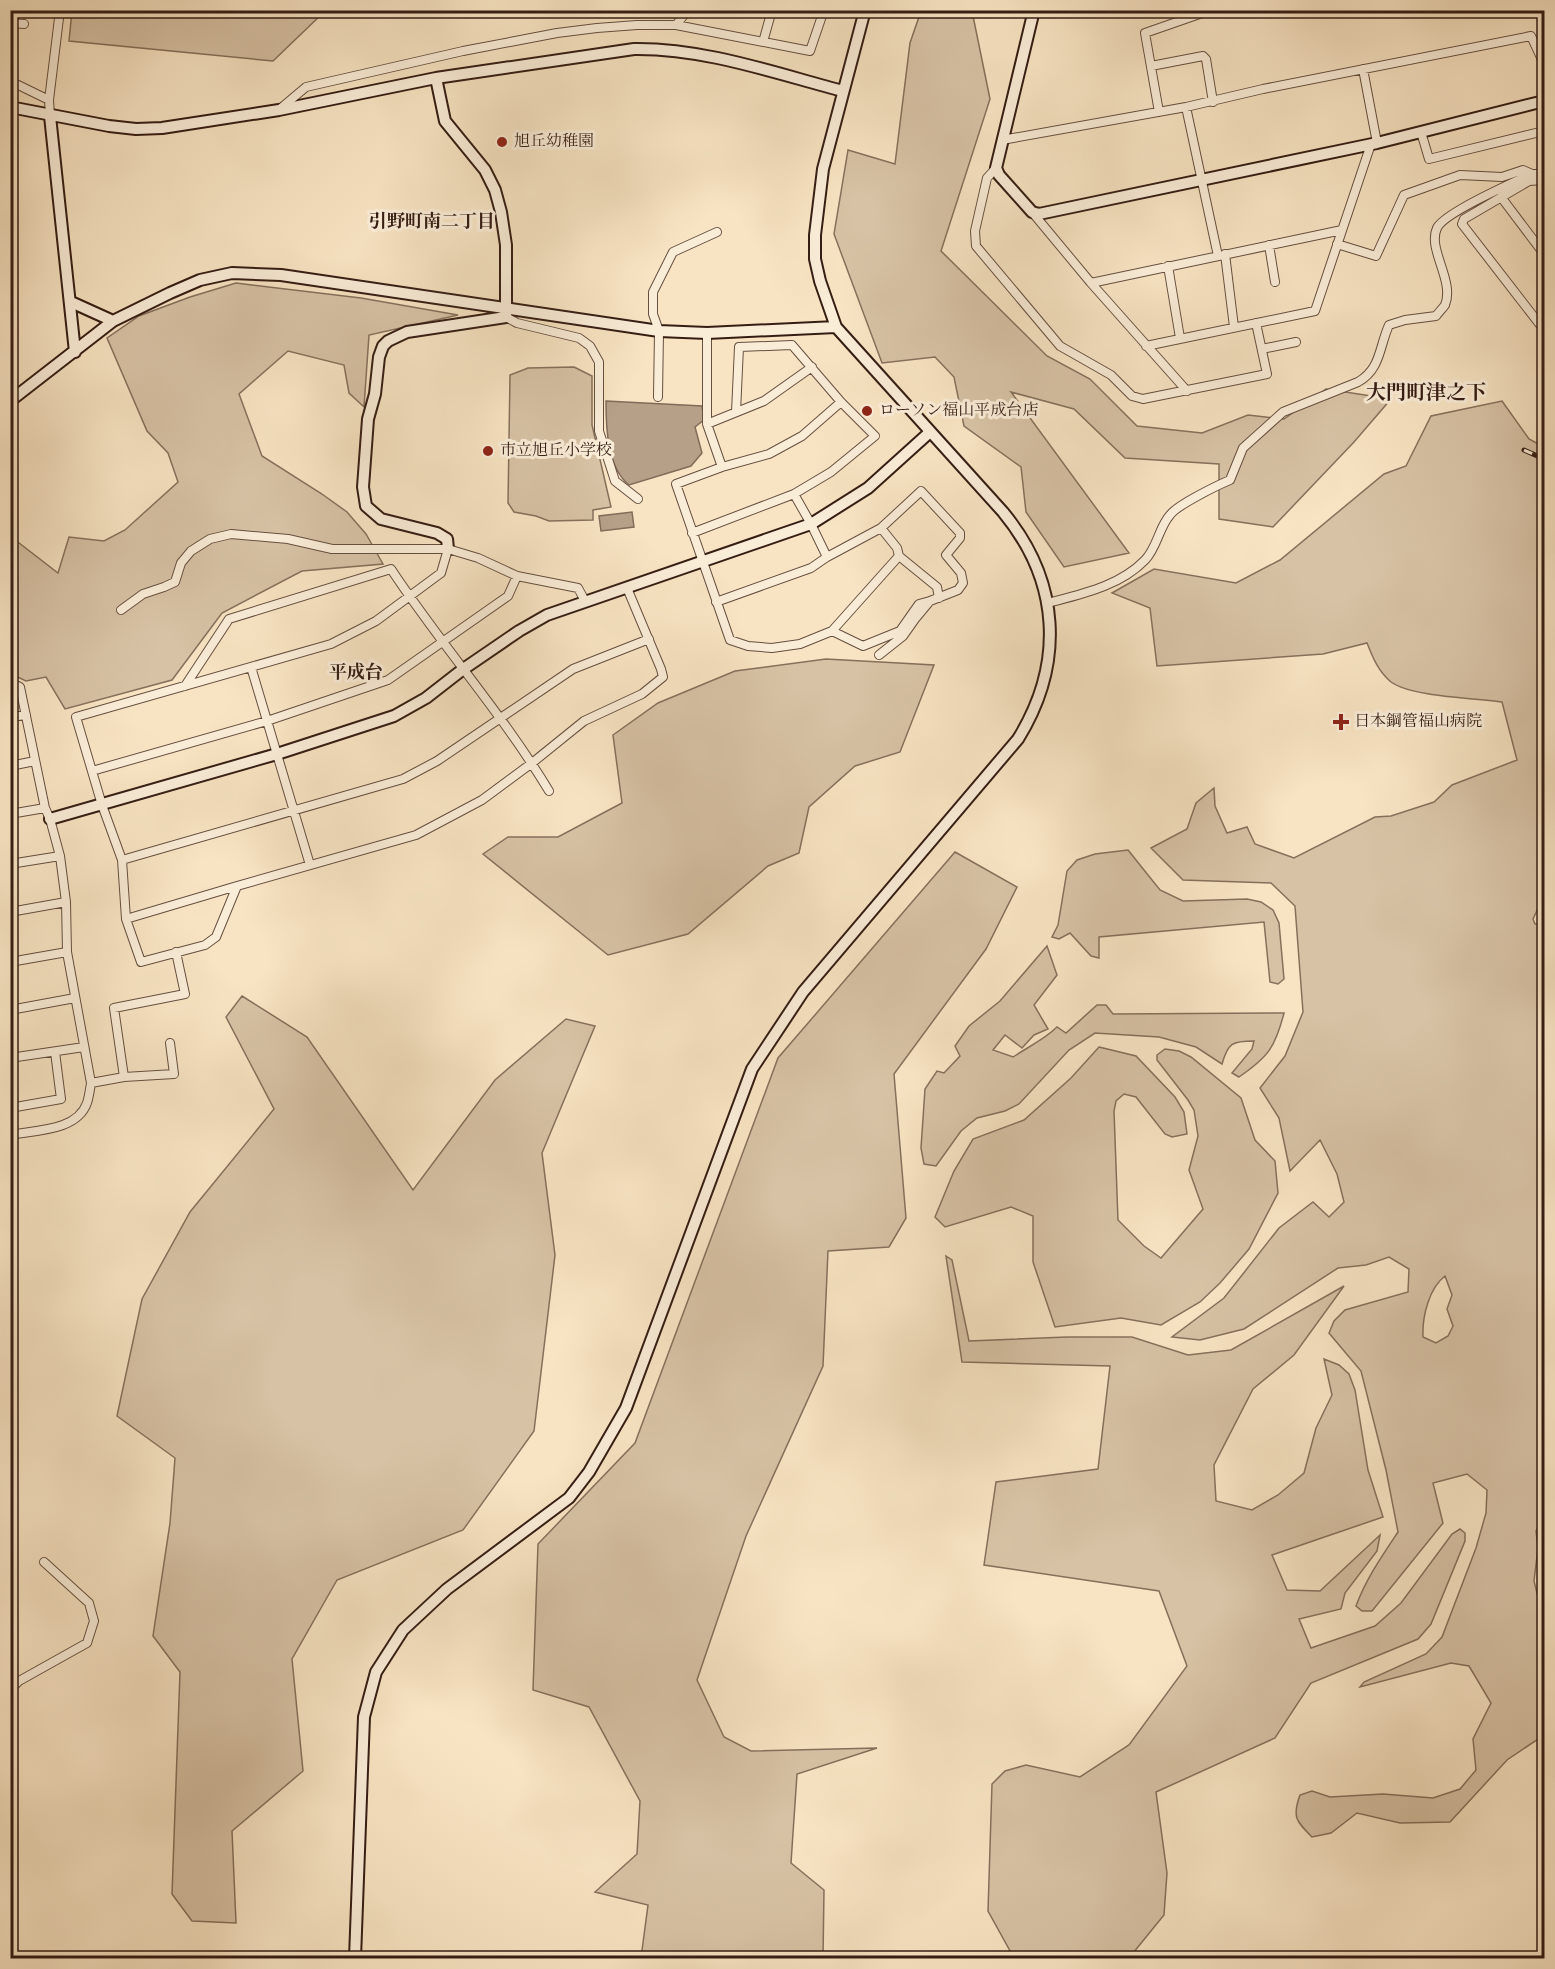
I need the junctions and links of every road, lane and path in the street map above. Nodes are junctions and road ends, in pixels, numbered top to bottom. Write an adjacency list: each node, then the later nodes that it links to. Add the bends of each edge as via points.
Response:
1 (60, 10): 18 (street)
2 (772, 10): 11 (street)
3 (824, 10): 11 (street, via 810,51)
4 (865, 10): 17 (street)
5 (1035, 10): 28 (street)
6 (1211, 10): 13 (street, via 1145,33)
7 (686, 11): 10 (street)
8 (10, 23): 9 (street)
9 (24, 24)
10 (676, 25): 11 (street); 23 (street, via 557,33 463,51 306,87)
11 (763, 42)
12 (1545, 64): 14 (street, via 1531,36)
13 (1151, 66): 20 (street, via 1203,56); 24 (street)
14 (1363, 69): 20 (street); 29 (street)
15 (436, 78): 17 (street, via 634,49 658,49 699,54); 23 (street); 46 (street, via 445,121 485,170 495,190 506,245)
16 (10, 81): 18 (street)
17 (843, 91): 50 (street, via 823,169 815,235 815,259)
18 (49, 100): 25 (street)
19 (1545, 101): 27 (street)
20 (1213, 102): 22 (street)
21 (10, 107): 25 (street)
22 (1186, 107): 24 (street); 33 (street)
23 (279, 110): 25 (street, via 136,129)
24 (1159, 111): 28 (street)
25 (50, 116): 45 (street)
26 (1545, 131): 27 (street, via 1429,159)
27 (1421, 132): 29 (street)
28 (1002, 140): 30 (street)
29 (1374, 144): 33 (street); 36 (street)
30 (996, 168): 35 (street); 60 (street, via 987,178 975,231 976,246 1060,346 1111,375 1132,396 1143,399)
31 (1532, 174): 32 (street); 38 (street, via 1523,170 1502,177 1460,175 1404,195 1376,256); 84 (street, via 1456,212 1437,227 1435,238 1446,284 1445,304 1436,316 1389,325 1369,376 1284,412 1243,448 1230,480 1170,514 1146,559 1114,583)
32 (1545, 178): 34 (street, via 1529,181)
33 (1201, 181): 35 (street, via 1039,214); 41 (street)
34 (1501, 197): 40 (street); 49 (street, via 1462,224 1541,326)
35 (1032, 212): 44 (street)
36 (1342, 230): 38 (street); 39 (street)
37 (717, 232): 52 (street, via 673,252 653,292 653,314)
38 (1337, 244): 48 (street, via 1315,311)
39 (1269, 245): 41 (street); 43 (street)
40 (1545, 254)
41 (1221, 255): 42 (street); 51 (street)
42 (1168, 266): 44 (street); 54 (street)
43 (1275, 282)
44 (1090, 283): 56 (street)
45 (71, 302): 47 (street); 58 (street)
46 (506, 313): 47 (street, via 254,272 200,280); 52 (street); 69 (street, via 517,323 579,338 590,346 599,362 599,431 608,461 615,481); 73 (street, via 407,332 388,341 379,357 368,419 363,487 366,506 381,519 437,533 447,539)
47 (113, 321): 58 (street)
48 (1256, 323): 51 (street); 57 (street)
49 (1545, 324)
50 (836, 327): 53 (street); 66 (street)
51 (1234, 327): 54 (street)
52 (659, 331): 53 (street); 61 (street)
53 (707, 333): 65 (street)
54 (1180, 338): 56 (street)
55 (1296, 342): 57 (street)
56 (1146, 346): 60 (street)
57 (1262, 349): 60 (street, via 1267,374)
58 (75, 352): 62 (street)
59 (812, 367): 63 (street); 64 (street, via 764,401); 64 (street, via 792,345 740,347)
60 (1186, 392)
61 (658, 397)
62 (10, 401)
63 (841, 402): 67 (street, via 802,436 769,454); 68 (street, via 875,436 831,472)
64 (736, 412): 65 (street)
65 (707, 424): 67 (street)
66 (930, 432): 70 (street, via 868,488); 84 (street, via 1016,528 1039,570)
67 (722, 467): 72 (street, via 676,484)
68 (794, 494): 70 (street); 72 (street)
69 (638, 499)
70 (811, 524): 75 (street); 76 (street)
71 (881, 528): 74 (street); 75 (street); 80 (street, via 921,491 960,533 945,555 961,573 963,583 958,590)
72 (692, 533): 76 (street)
73 (448, 549): 77 (street); 79 (street, via 441,573); 85 (street, via 332,549 288,539 231,534 210,539 191,551 181,563 175,582 143,594)
74 (899, 555): 80 (street, via 937,587); 86 (street)
75 (827, 557): 83 (street, via 811,568)
76 (702, 562): 78 (street); 83 (street)
77 (518, 576): 81 (street, via 578,588); 88 (street, via 508,596)
78 (627, 588): 81 (street); 87 (street)
79 (409, 597): 88 (street); 90 (street, via 376,621 331,644); 93 (street, via 391,569 229,619)
80 (939, 598): 82 (street)
81 (585, 600): 91 (street, via 547,615)
82 (930, 601): 86 (street, via 919,604 900,631 863,646); 89 (street, via 903,636)
83 (716, 602): 86 (street, via 730,640 748,646 800,644)
84 (1048, 603): 134 (street, via 1050,627 1045,674 1030,720 1018,739 803,992 752,1069 626,1408 589,1472 569,1498 447,1589 420,1614 403,1630 376,1672 364,1717)
85 (121, 610)
86 (831, 631)
87 (649, 639): 96 (street, via 573,669); 100 (street, via 663,677 642,694 584,721)
88 (442, 641): 91 (street); 97 (street, via 388,680)
89 (879, 655)
90 (251, 667): 93 (street); 97 (street)
91 (462, 670): 96 (street); 98 (street, via 426,698 394,716)
92 (10, 682): 94 (street, via 20,687)
93 (185, 686): 102 (street, via 76,717)
94 (26, 715): 95 (street); 99 (street)
95 (10, 717)
96 (501, 718): 100 (street); 106 (street, via 403,779)
97 (267, 721): 98 (street); 102 (street)
98 (277, 754): 104 (street); 106 (street)
99 (35, 761): 101 (street); 105 (street)
100 (532, 763): 103 (street); 112 (street, via 482,800 416,835)
101 (10, 766)
102 (92, 771): 104 (street)
103 (549, 791)
104 (102, 805): 108 (street); 110 (street)
105 (45, 808): 107 (street); 108 (street)
106 (294, 809): 110 (street); 112 (street)
107 (10, 814)
108 (50, 819): 109 (street)
109 (60, 856): 111 (street); 114 (street)
110 (122, 860): 116 (street)
111 (10, 864)
112 (310, 865): 113 (street)
113 (237, 886): 116 (street); 118 (street, via 216,938)
114 (66, 902): 115 (street); 117 (street)
115 (10, 912)
116 (126, 919): 118 (street, via 141,962)
117 (67, 952): 119 (street); 120 (street)
118 (176, 952): 126 (street, via 185,994 114,1008)
119 (10, 962)
120 (75, 998): 121 (street); 123 (street)
121 (10, 1010)
122 (170, 1042): 126 (street, via 174,1074)
123 (84, 1047): 124 (street); 127 (street)
124 (55, 1052): 125 (street); 128 (street, via 61,1099)
125 (10, 1058)
126 (124, 1077): 127 (street)
127 (91, 1083): 129 (street, via 88,1102 69,1124)
128 (10, 1108)
129 (10, 1136)
130 (1545, 1556): 132 (street)
131 (44, 1562): 133 (street, via 89,1603 94,1620 87,1643)
132 (1545, 1594)
133 (10, 1690)
134 (355, 1959)

